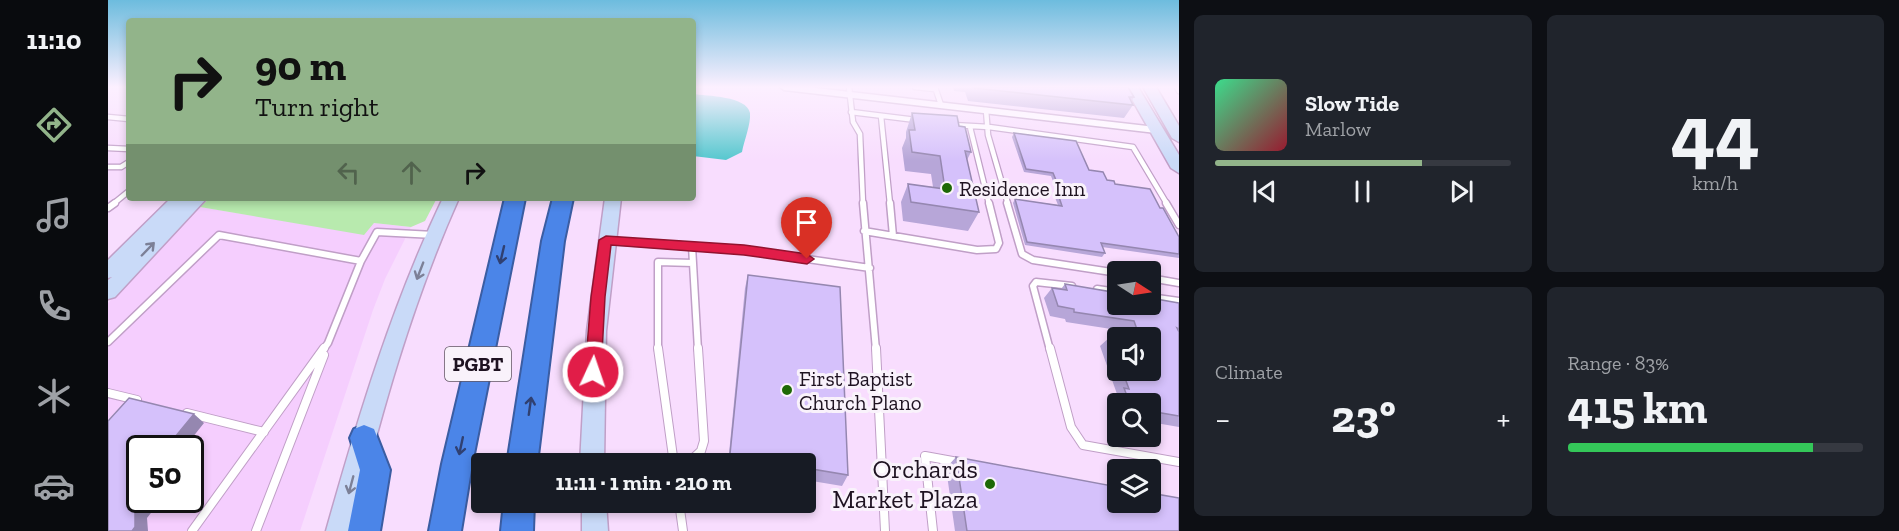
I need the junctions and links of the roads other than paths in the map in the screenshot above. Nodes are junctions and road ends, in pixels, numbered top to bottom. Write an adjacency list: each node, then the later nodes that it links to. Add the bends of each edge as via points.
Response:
1 (851, 112): 6 (lane); 29 (lane, via 860,134)
2 (986, 112): 11 (lane)
3 (1001, 112): 13 (street)
4 (1145, 112): 13 (main road)
5 (1164, 112): 14 (main road)
6 (881, 116): 9 (lane); 31 (lane)
7 (108, 117): 8 (lane)
8 (126, 119)
9 (925, 122)
10 (948, 125): 12 (lane)
11 (988, 127): 12 (lane); 28 (lane, via 1133,147); 38 (lane, via 1022,254 1033,260)
12 (970, 128): 31 (lane, via 999,243 996,249 977,250)
13 (1155, 130): 14 (main road); 19 (main road)
14 (1178, 135)
15 (108, 148): 16 (lane)
16 (126, 149)
17 (126, 164): 18 (lane)
18 (108, 167)
19 (1179, 168)
20 (126, 193): 27 (lane)
21 (178, 201): 37 (main road)
22 (196, 201): 44 (main road, one-way to 22)
23 (450, 201): 30 (main road)
24 (514, 201): 67 (highway, PGBT, one-way to 67)
25 (562, 201): 54 (highway, PGBT, one-way to 25, via 553,241)
26 (612, 201): 32 (main road)
27 (108, 208)
28 (1179, 225)
29 (864, 231): 31 (lane); 36 (lane)
30 (434, 236): 34 (lane, via 376,232); 53 (main road, one-way to 53, via 398,329)
31 (893, 236)
32 (606, 240): 33 (lane); 55 (main road, via 594,354)
33 (692, 246): 35 (lane); 36 (lane)
34 (361, 261): 47 (lane, via 219,235); 48 (lane)
35 (693, 263): 56 (lane, via 658,262 658,352); 57 (lane, via 704,441)
36 (870, 268): 71 (lane)
37 (108, 271)
38 (1107, 271)
39 (1161, 280): 40 (lane)
40 (1179, 283)
41 (1082, 287): 58 (lane, via 1046,282 1033,286 1071,427 1083,445)
42 (1094, 289): 43 (lane)
43 (1107, 291)
44 (108, 292)
45 (1161, 299): 46 (lane)
46 (1179, 301)
47 (108, 342)
48 (328, 343): 52 (lane); 64 (lane)
49 (108, 393): 50 (lane)
50 (149, 403)
51 (181, 411): 52 (lane)
52 (264, 432): 63 (lane)
53 (364, 438): 65 (main road, one-way to 65); 66 (highway, via 375,470)
54 (524, 453)
55 (592, 453)
56 (672, 453)
57 (699, 453)
58 (1179, 462)
59 (970, 465): 72 (lane, via 925,456)
60 (518, 513): 68 (highway)
61 (594, 513): 69 (main road)
62 (681, 513): 70 (lane)
63 (192, 531)
64 (256, 531)
65 (339, 531)
66 (364, 531)
67 (445, 531)
68 (517, 531)
69 (595, 531)
70 (683, 531)
71 (885, 531)
72 (933, 531)

